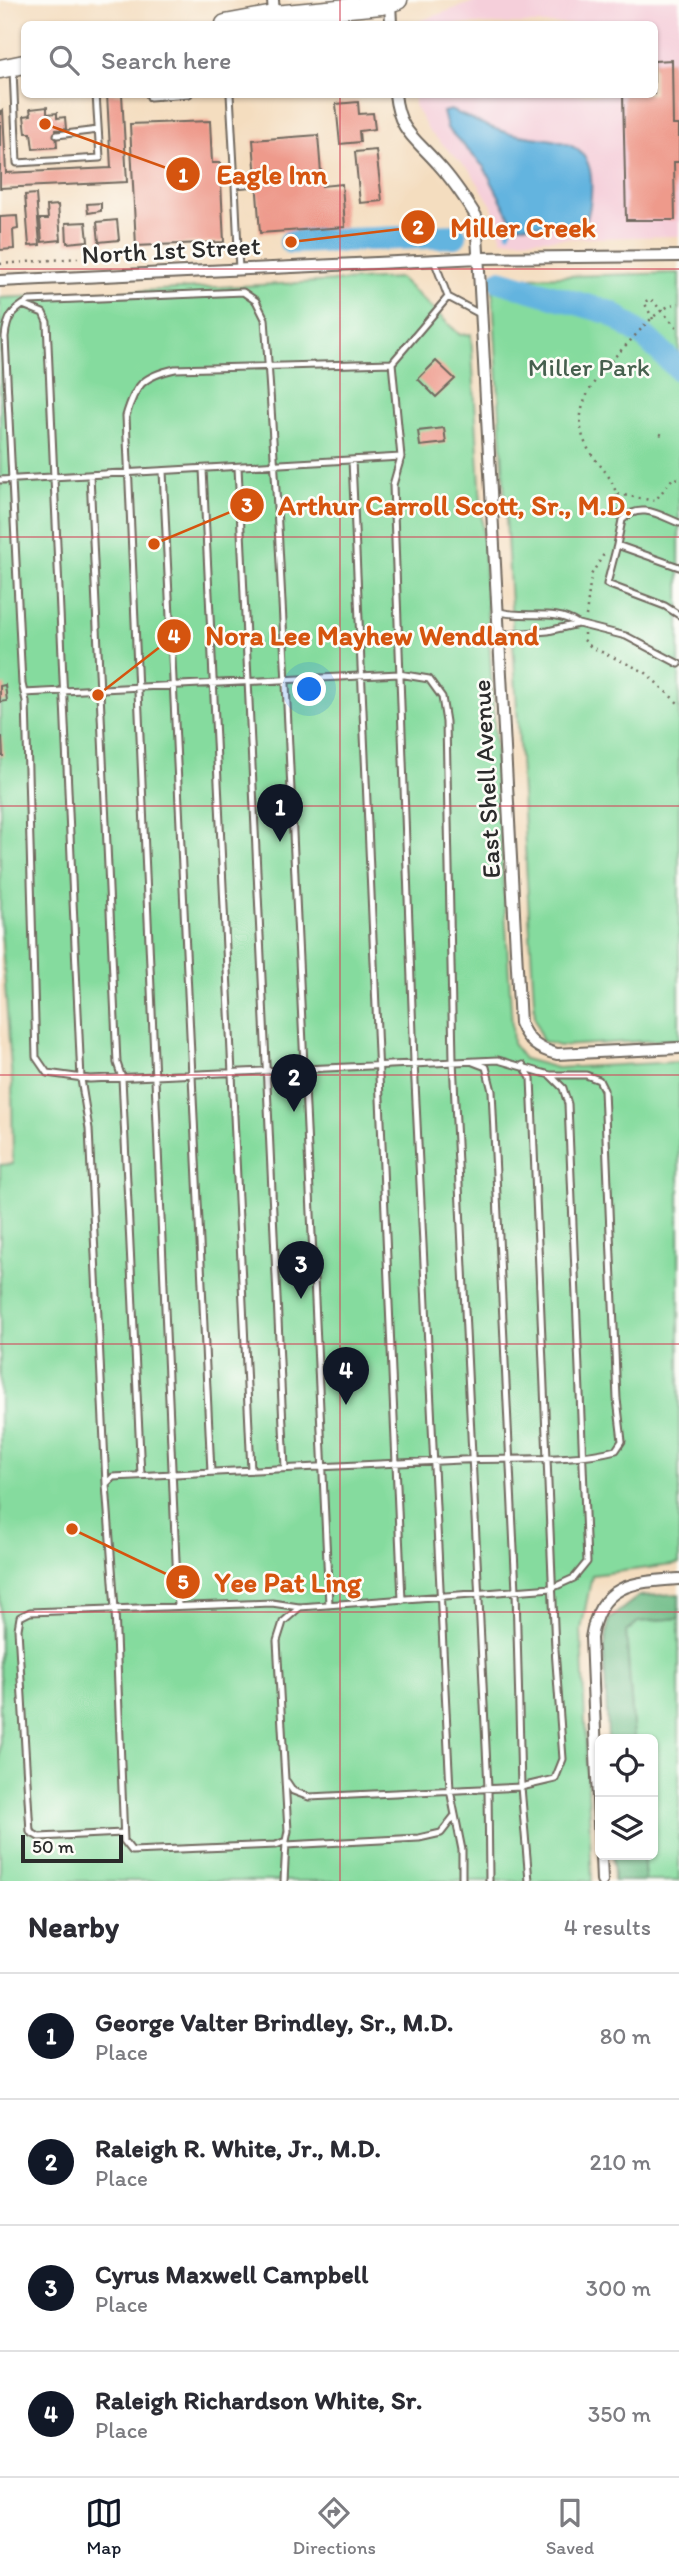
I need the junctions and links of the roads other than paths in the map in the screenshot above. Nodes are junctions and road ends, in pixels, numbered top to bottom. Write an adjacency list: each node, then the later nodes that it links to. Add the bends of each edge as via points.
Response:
1 (320, 0): 3 (main road)
2 (394, 1): 3 (main road); 5 (street)
3 (273, 7): 4 (main road)
4 (251, 21)
5 (391, 21)
6 (12, 66): 10 (lane, via 17,163 100,158)
7 (96, 98): 10 (lane)
8 (230, 98): 13 (lane)
9 (395, 98): 15 (street, East Shell Avenue, via 397,115 411,138 442,169 476,216)
10 (98, 130): 11 (lane)
11 (57, 135)
12 (257, 183): 13 (lane)
13 (235, 185): 17 (lane)
14 (679, 256): 15 (street, North 1st Street)
15 (480, 258): 16 (street, North 1st Street); 21 (street, East Shell Avenue)
16 (434, 260): 17 (street, North 1st Street); 19 (lane)
17 (239, 270): 18 (street, North 1st Street)
18 (0, 281)
19 (448, 297): 21 (lane); 22 (lane)
20 (23, 304): 23 (lane, via 243,292 256,301 265,319); 32 (lane, via 43,313 47,322); 34 (lane, via 7,321 5,337)
21 (483, 315): 38 (street, East Shell Avenue)
22 (392, 363): 23 (lane); 24 (lane)
23 (268, 366): 26 (lane); 30 (lane, via 153,374 133,391 126,416)
24 (401, 457): 25 (lane); 43 (lane, via 393,485)
25 (352, 460): 26 (lane); 44 (lane)
26 (275, 465): 27 (lane); 45 (lane)
27 (238, 467): 28 (lane); 46 (lane)
28 (202, 469): 29 (lane); 47 (lane)
29 (163, 471): 30 (lane); 48 (lane)
30 (129, 473): 31 (lane); 49 (lane)
31 (90, 475): 32 (lane); 50 (lane)
32 (53, 477): 34 (lane); 51 (lane)
33 (0, 480): 34 (lane)
34 (14, 480): 52 (lane)
35 (679, 523): 36 (lane, via 637,510 622,520)
36 (617, 544): 37 (lane); 39 (lane, via 607,584)
37 (679, 567)
38 (500, 612): 40 (lane, via 517,617 559,615); 41 (street, East Shell Avenue)
39 (679, 615)
40 (581, 625): 41 (lane); 42 (lane, via 626,636)
41 (501, 635): 53 (street, East Shell Avenue, via 520,1023 526,1038 541,1050 557,1054)
42 (679, 664)
43 (399, 674): 44 (lane); 54 (lane, via 429,679 442,697 446,722); 56 (lane)
44 (360, 677): 45 (lane); 57 (lane)
45 (285, 682): 46 (lane); 59 (lane)
46 (248, 683): 47 (lane); 60 (lane)
47 (213, 685): 48 (lane); 61 (lane)
48 (174, 687): 49 (lane); 62 (lane)
49 (138, 688): 50 (lane); 64 (lane)
50 (101, 690): 51 (lane); 65 (lane, via 117,1063)
51 (64, 692): 52 (lane); 66 (lane)
52 (24, 694): 66 (lane, via 36,1057 47,1073)
53 (679, 1048)
54 (453, 1060): 55 (lane); 56 (lane); 70 (lane)
55 (466, 1060): 58 (lane); 69 (lane, via 485,1067 492,1091)
56 (414, 1062): 57 (lane); 71 (lane)
57 (380, 1065): 59 (lane); 72 (lane)
58 (523, 1065): 63 (lane); 68 (lane, via 531,1077)
59 (304, 1070): 60 (lane); 73 (lane)
60 (267, 1072): 61 (lane); 74 (lane)
61 (232, 1073): 62 (lane); 75 (lane)
62 (192, 1075): 64 (lane); 76 (lane)
63 (550, 1075): 67 (lane, via 563,1088 568,1104); 67 (lane, via 586,1074 599,1080 604,1090 622,1441 616,1450)
64 (155, 1077): 65 (lane); 77 (lane)
65 (122, 1078): 66 (lane); 78 (lane)
66 (81, 1079): 79 (lane, via 89,1129)
67 (582, 1454): 68 (lane); 81 (lane, via 587,1562 574,1578)
68 (547, 1456): 69 (lane); 81 (lane)
69 (509, 1458): 70 (lane); 82 (lane)
70 (472, 1460): 71 (lane); 83 (lane)
71 (432, 1461): 72 (lane); 84 (lane)
72 (397, 1463): 73 (lane); 85 (lane)
73 (323, 1467): 74 (lane); 86 (lane)
74 (285, 1468): 75 (lane)
75 (251, 1470): 76 (lane)
76 (211, 1472): 77 (lane)
77 (172, 1474): 78 (lane); 87 (lane)
78 (141, 1475): 79 (lane, via 113,1476)
79 (106, 1484): 89 (lane)
80 (679, 1579): 94 (street, via 638,1581 617,1590 594,1617)
81 (552, 1588): 82 (lane); 91 (lane, via 563,1759 555,1779)
82 (516, 1591): 83 (lane); 91 (lane)
83 (478, 1594): 84 (lane); 92 (lane)
84 (440, 1597): 85 (lane); 93 (lane)
85 (402, 1600): 86 (lane)
86 (329, 1605): 88 (lane)
87 (178, 1606): 88 (lane, via 272,1603); 89 (lane)
88 (300, 1607): 90 (lane, via 283,1622 278,1641)
89 (115, 1609): 96 (lane); 96 (lane, via 30,1612 20,1617 18,1629 30,1832 39,1837)
90 (285, 1779): 93 (lane, via 293,1791 309,1797); 97 (lane)
91 (521, 1787): 92 (lane); 102 (lane)
92 (488, 1788): 93 (lane); 101 (lane)
93 (450, 1790): 95 (lane)
94 (598, 1797)
95 (455, 1815): 97 (lane, via 441,1833 419,1838); 100 (lane)
96 (123, 1833): 97 (lane, via 132,1851 146,1853)
97 (286, 1843): 99 (lane)
98 (601, 1860): 103 (street)
99 (284, 1881)
100 (462, 1881)
101 (489, 1881)
102 (529, 1881)
103 (602, 1881)

